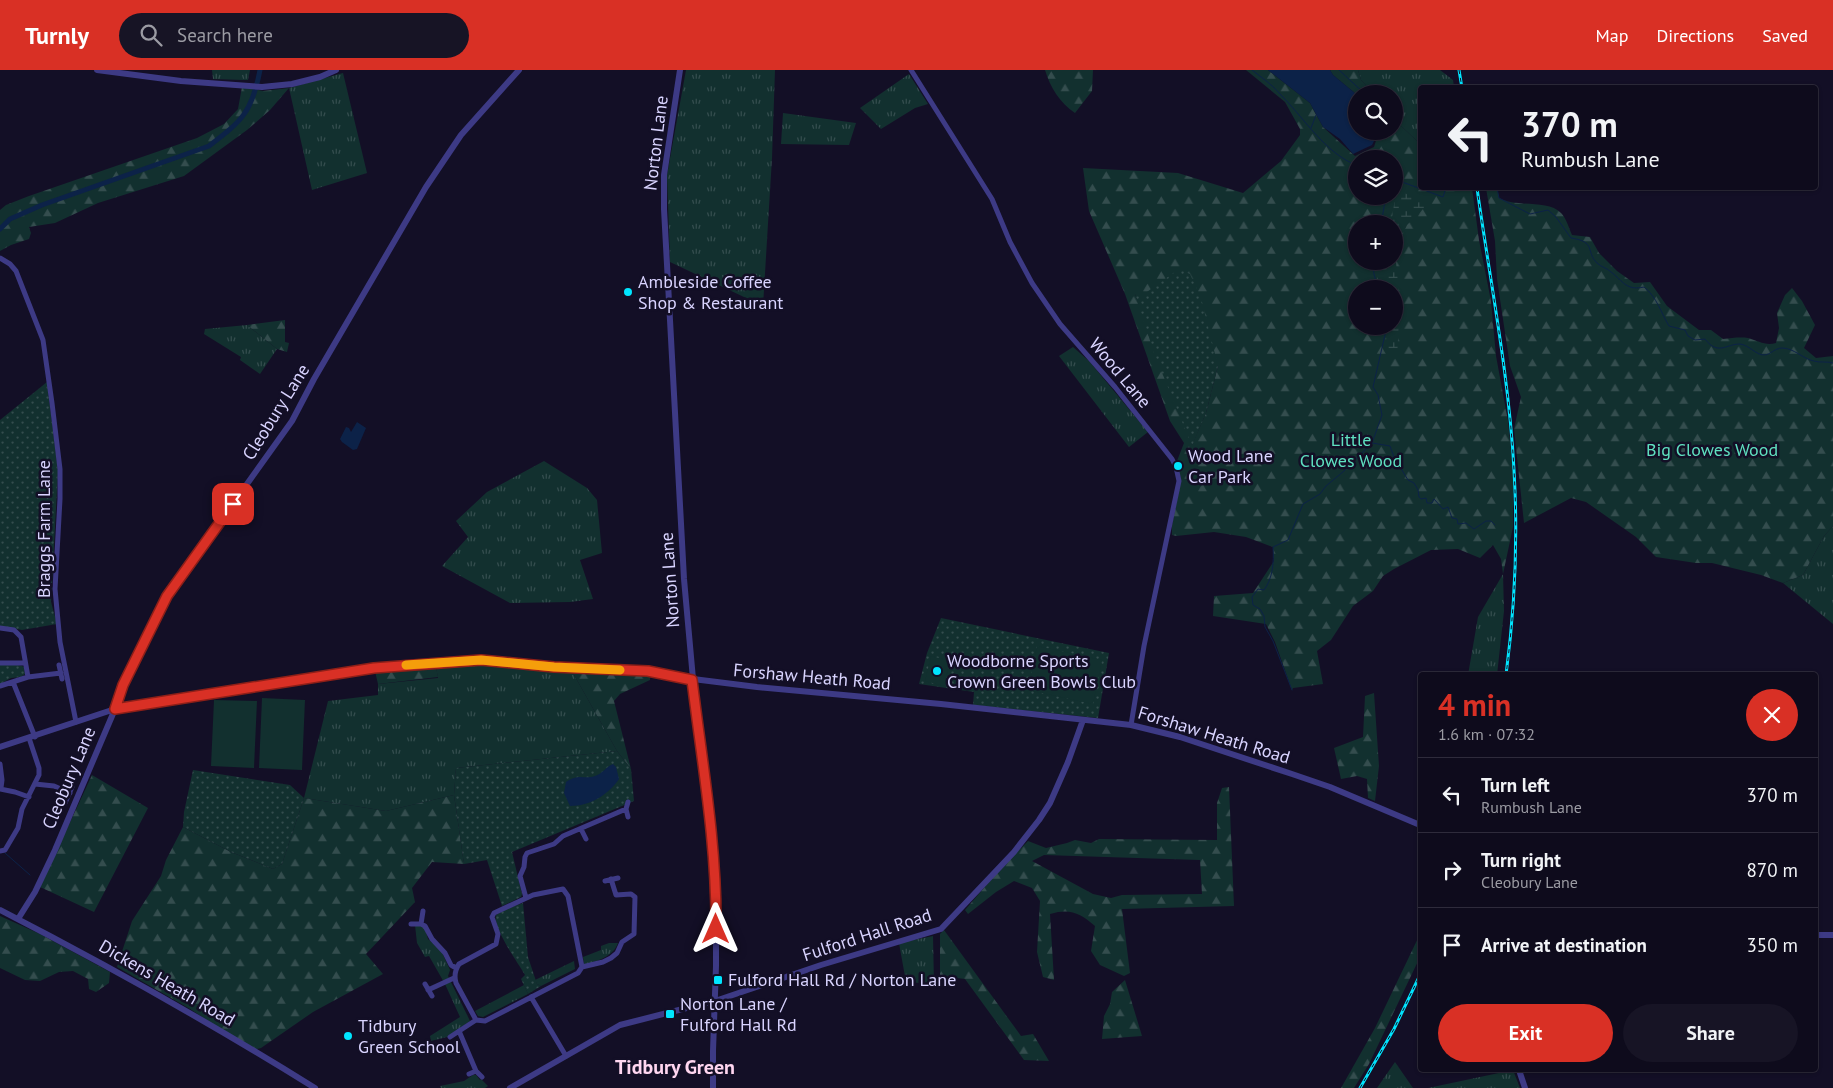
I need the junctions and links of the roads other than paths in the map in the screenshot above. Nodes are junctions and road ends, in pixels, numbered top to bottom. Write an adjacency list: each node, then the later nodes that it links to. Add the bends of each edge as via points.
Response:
1 (97, 70): 2 (street, via 262,87 292,84)
2 (336, 70)
3 (520, 70): 15 (street, Cleobury Lane, via 461,135 426,187 292,421 167,596 123,685)
4 (680, 70): 12 (street, Norton Lane, via 664,175 664,209)
5 (911, 70): 18 (street, Wood Lane, via 992,199 1032,283 1060,324 1115,387 1176,467 1179,481)
6 (0, 258): 17 (street, Braggs Farm Lane, via 16,271 44,346 60,469 56,589 60,642)
7 (0, 628): 8 (street, via 14,630 22,637)
8 (25, 662): 9 (street); 11 (street)
9 (0, 663)
10 (59, 665): 11 (street, via 61,676)
11 (28, 677): 13 (street)
12 (692, 680): 15 (street, Forshaw Heath Road, via 648,671 481,660 374,668); 16 (street, Forshaw Heath Road); 53 (street, Norton Lane, via 714,859)
13 (13, 682): 14 (street); 19 (street)
14 (0, 686)
15 (115, 709): 17 (street, Forshaw Heath Road); 41 (street, Cleobury Lane, via 51,858)
16 (1083, 720): 18 (street, Forshaw Heath Road); 53 (street, Fulford Hall Road, via 1050,803 1039,820 1014,852 941,928)
17 (76, 722): 19 (street, Forshaw Heath Road)
18 (1131, 724): 32 (street, Forshaw Heath Road, via 1292,774)
19 (32, 738): 20 (street, Forshaw Heath Road); 22 (street, via 39,768)
20 (0, 747)
21 (0, 767): 24 (street)
22 (36, 784): 25 (street, via 54,786); 26 (street)
23 (72, 786): 25 (street)
24 (0, 789): 26 (street)
25 (70, 793): 28 (street)
26 (29, 797): 36 (street, via 22,809 18,828)
27 (628, 802): 29 (street)
28 (66, 803)
29 (626, 809): 30 (street); 34 (street)
30 (628, 817)
31 (1418, 820): 32 (street)
32 (1410, 821): 33 (street, Forshaw Heath Road)
33 (1418, 824)
34 (581, 829): 35 (street); 38 (street, via 524,856 520,876)
35 (586, 839)
36 (2, 851)
37 (618, 878): 47 (street, via 608,880 616,894 635,897 634,934 622,942 611,958)
38 (526, 898): 46 (street, via 494,913 492,917 498,934 496,944); 47 (street, via 563,888 566,891)
39 (0, 910): 41 (street, Dickens Heath Road)
40 (423, 911): 43 (street)
41 (18, 919): 62 (street, Dickens Heath Road, via 113,968)
42 (411, 924): 43 (street)
43 (421, 924): 46 (street, via 446,953 450,965)
44 (1833, 935): 45 (street)
45 (1818, 936)
46 (456, 968): 48 (street)
47 (582, 968): 52 (street)
48 (454, 978): 50 (street); 54 (street)
49 (425, 984): 50 (street)
50 (428, 990): 51 (street)
51 (432, 996)
52 (531, 997): 54 (street, via 485,1021); 57 (street)
53 (715, 1001): 57 (street, Fulford Hall Road, via 620,1025); 64 (street, Norton Lane)
54 (476, 1020): 55 (street)
55 (459, 1032): 56 (street); 58 (street)
56 (450, 1037)
57 (566, 1056): 63 (street, Fulford Hall Road)
58 (476, 1071): 60 (street); 61 (street)
59 (1520, 1072): 65 (street)
60 (469, 1074)
61 (482, 1077)
62 (315, 1088)
63 (510, 1088)
64 (712, 1088)
65 (1525, 1088)

